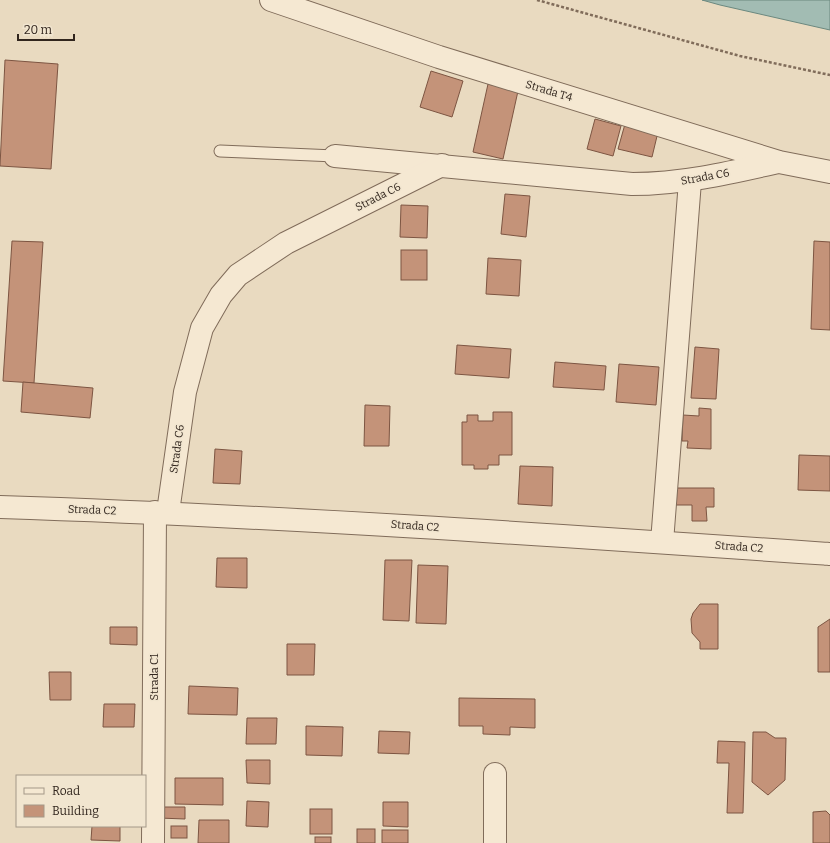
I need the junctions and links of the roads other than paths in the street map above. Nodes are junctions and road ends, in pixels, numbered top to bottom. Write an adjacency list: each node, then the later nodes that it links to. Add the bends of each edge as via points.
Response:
1 (271, 0): 4 (street, Strada T4, via 439,57)
2 (220, 151): 3 (lane)
3 (335, 156): 5 (street)
4 (779, 162): 6 (street, Strada T4); 7 (street, Strada C6)
5 (442, 165): 7 (street, Strada C6, via 632,184); 9 (street, Strada C6, via 286,243 238,275 221,295 202,328 185,392)
6 (830, 172)
7 (690, 181): 10 (street)
8 (0, 507): 9 (street, Strada C2)
9 (162, 512): 10 (street, Strada C2); 13 (street, Strada C1)
10 (662, 542): 11 (street, Strada C2)
11 (830, 554)
12 (495, 774): 14 (street)
13 (154, 843)
14 (495, 843)

